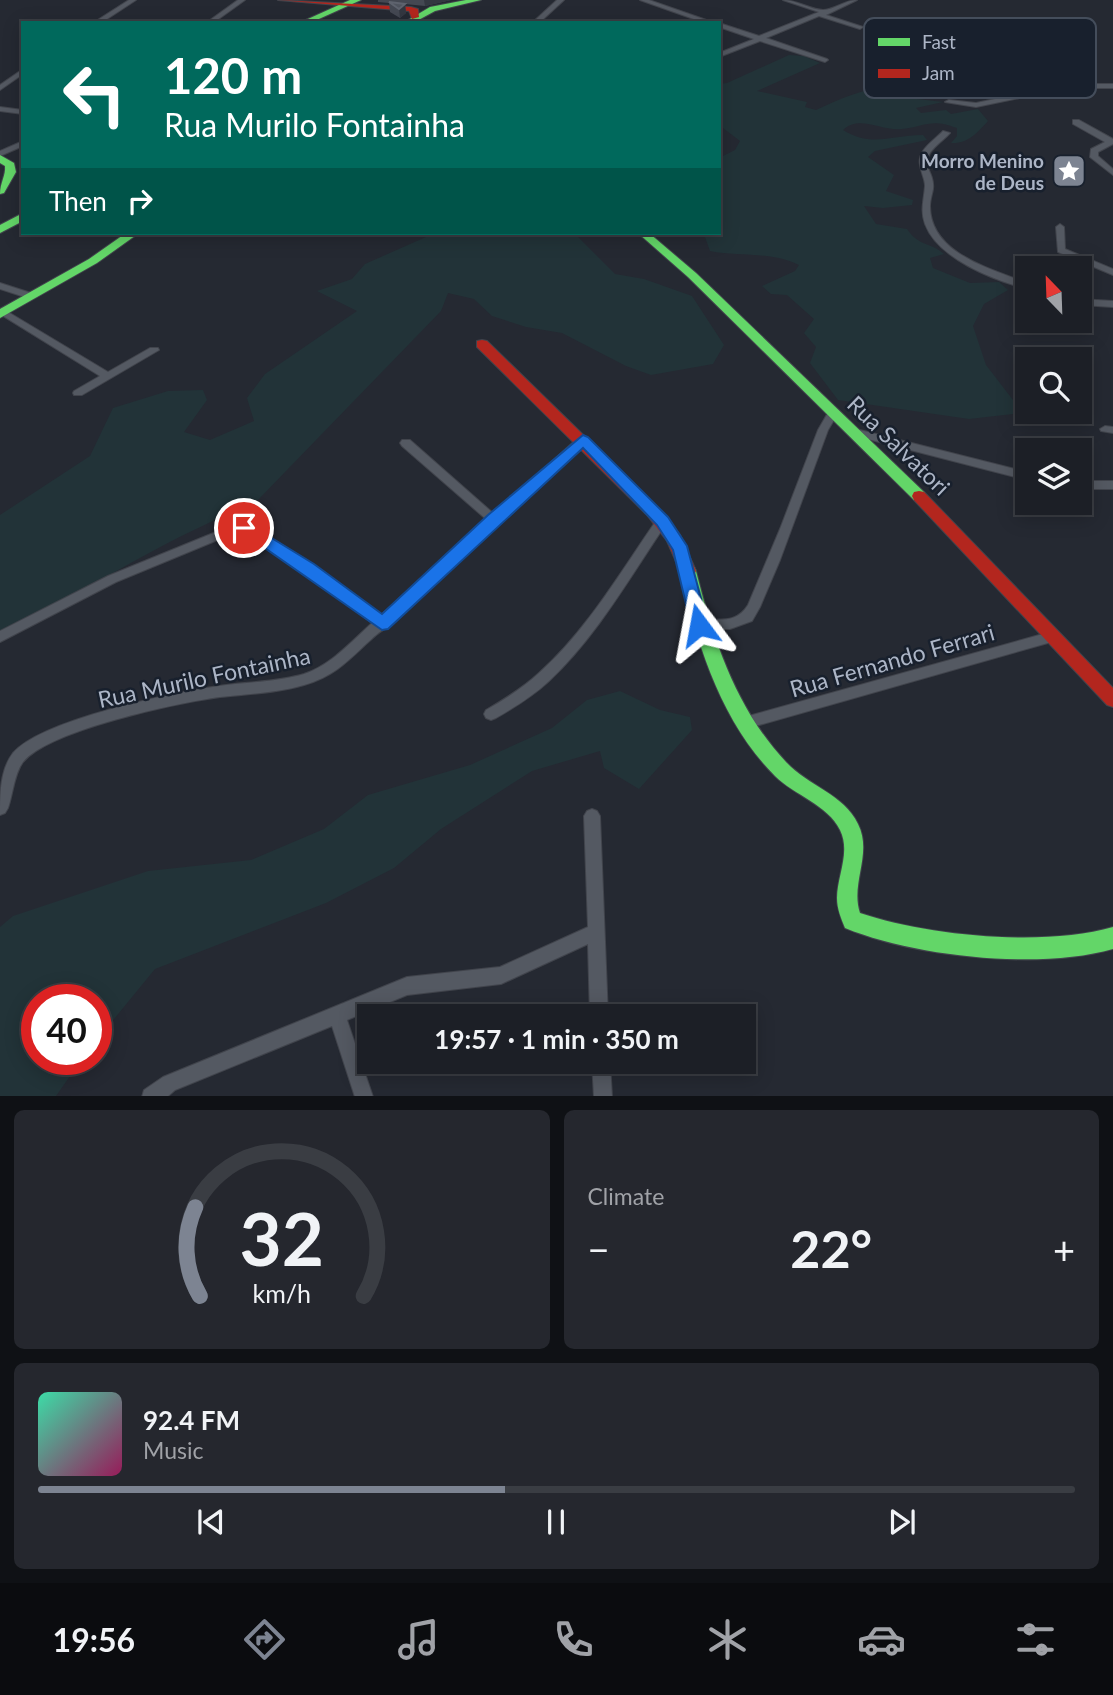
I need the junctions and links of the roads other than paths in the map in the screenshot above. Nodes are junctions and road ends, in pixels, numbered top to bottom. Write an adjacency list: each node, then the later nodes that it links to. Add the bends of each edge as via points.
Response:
1 (133, 0): 14 (street)
2 (242, 0): 15 (street)
3 (282, 0): 10 (main road)
4 (477, 0): 13 (main road, via 433,9)
5 (561, 0): 17 (street)
6 (643, 0): 18 (street)
7 (786, 0): 12 (street)
8 (831, 0): 11 (street)
9 (854, 0): 11 (street)
10 (350, 2): 13 (main road, via 411,9 415,11); 16 (main road)
11 (845, 4): 12 (street)
12 (824, 14): 20 (street); 21 (street)
13 (411, 20)
14 (99, 21)
15 (212, 21)
16 (307, 21)
17 (537, 21)
18 (706, 21)
19 (721, 26): 21 (street)
20 (860, 27)
21 (760, 38): 22 (street); 23 (street)
22 (721, 54)
23 (825, 60)
24 (21, 72): 25 (street)
25 (13, 78): 26 (street); 27 (street)
26 (21, 79)
27 (0, 88)
28 (1010, 98): 29 (street, via 976,105)
29 (949, 102)
30 (0, 109): 31 (street)
31 (21, 112)
32 (1076, 122): 34 (street)
33 (946, 133): 45 (street, via 922,161 929,185 926,207 936,234 963,259)
34 (1111, 143): 37 (street, via 1094,151 1094,157)
35 (21, 144): 36 (street)
36 (0, 156): 38 (main road, via 11,172)
37 (1113, 173)
38 (0, 191)
39 (21, 217): 41 (main road)
40 (1060, 227): 44 (street, via 1060,250)
41 (0, 230)
42 (130, 235): 47 (main road)
43 (645, 235): 55 (main road, Rua Salvatori)
44 (1113, 272)
45 (1015, 281)
46 (0, 286): 47 (street)
47 (31, 296): 50 (main road)
48 (1092, 303): 49 (street)
49 (1113, 304)
50 (1, 313): 53 (street)
51 (482, 344): 57 (main road)
52 (153, 349): 53 (street)
53 (107, 376): 54 (street)
54 (78, 393)
55 (833, 413): 56 (main road, Rua Salvatori); 65 (street, via 748,616 733,623)
56 (856, 433): 59 (street); 67 (main road, Rua Salvatori)
57 (583, 440): 62 (street, Rua Murilo Fontainha); 63 (main road)
58 (406, 443): 62 (street)
59 (1015, 473)
60 (1092, 485): 61 (street)
61 (1113, 485)
62 (493, 519): 64 (street, Rua Murilo Fontainha)
63 (662, 521): 65 (main road, via 681,550); 69 (street, via 572,649 517,701)
64 (382, 624): 66 (street, via 281,549 237,527 111,579); 71 (street, Rua Murilo Fontainha, via 331,668 306,681 158,704 33,744 19,758)
65 (699, 625): 70 (main road)
66 (0, 637)
67 (1050, 637): 68 (main road, Rua Salvatori); 70 (street, Rua Fernando Ferrari)
68 (1113, 700)
69 (491, 714)
70 (745, 723): 74 (main road, via 787,776 831,806 848,825 857,844 846,911 857,925 892,934 1075,947)
71 (0, 808)
72 (592, 816): 73 (street)
73 (595, 932): 75 (street); 76 (street, via 501,975 407,986)
74 (1113, 938)
75 (598, 1004)
76 (337, 1016): 78 (street, via 179,1078); 79 (street)
77 (602, 1074): 80 (street)
78 (152, 1096)
79 (364, 1096)
80 (603, 1096)

